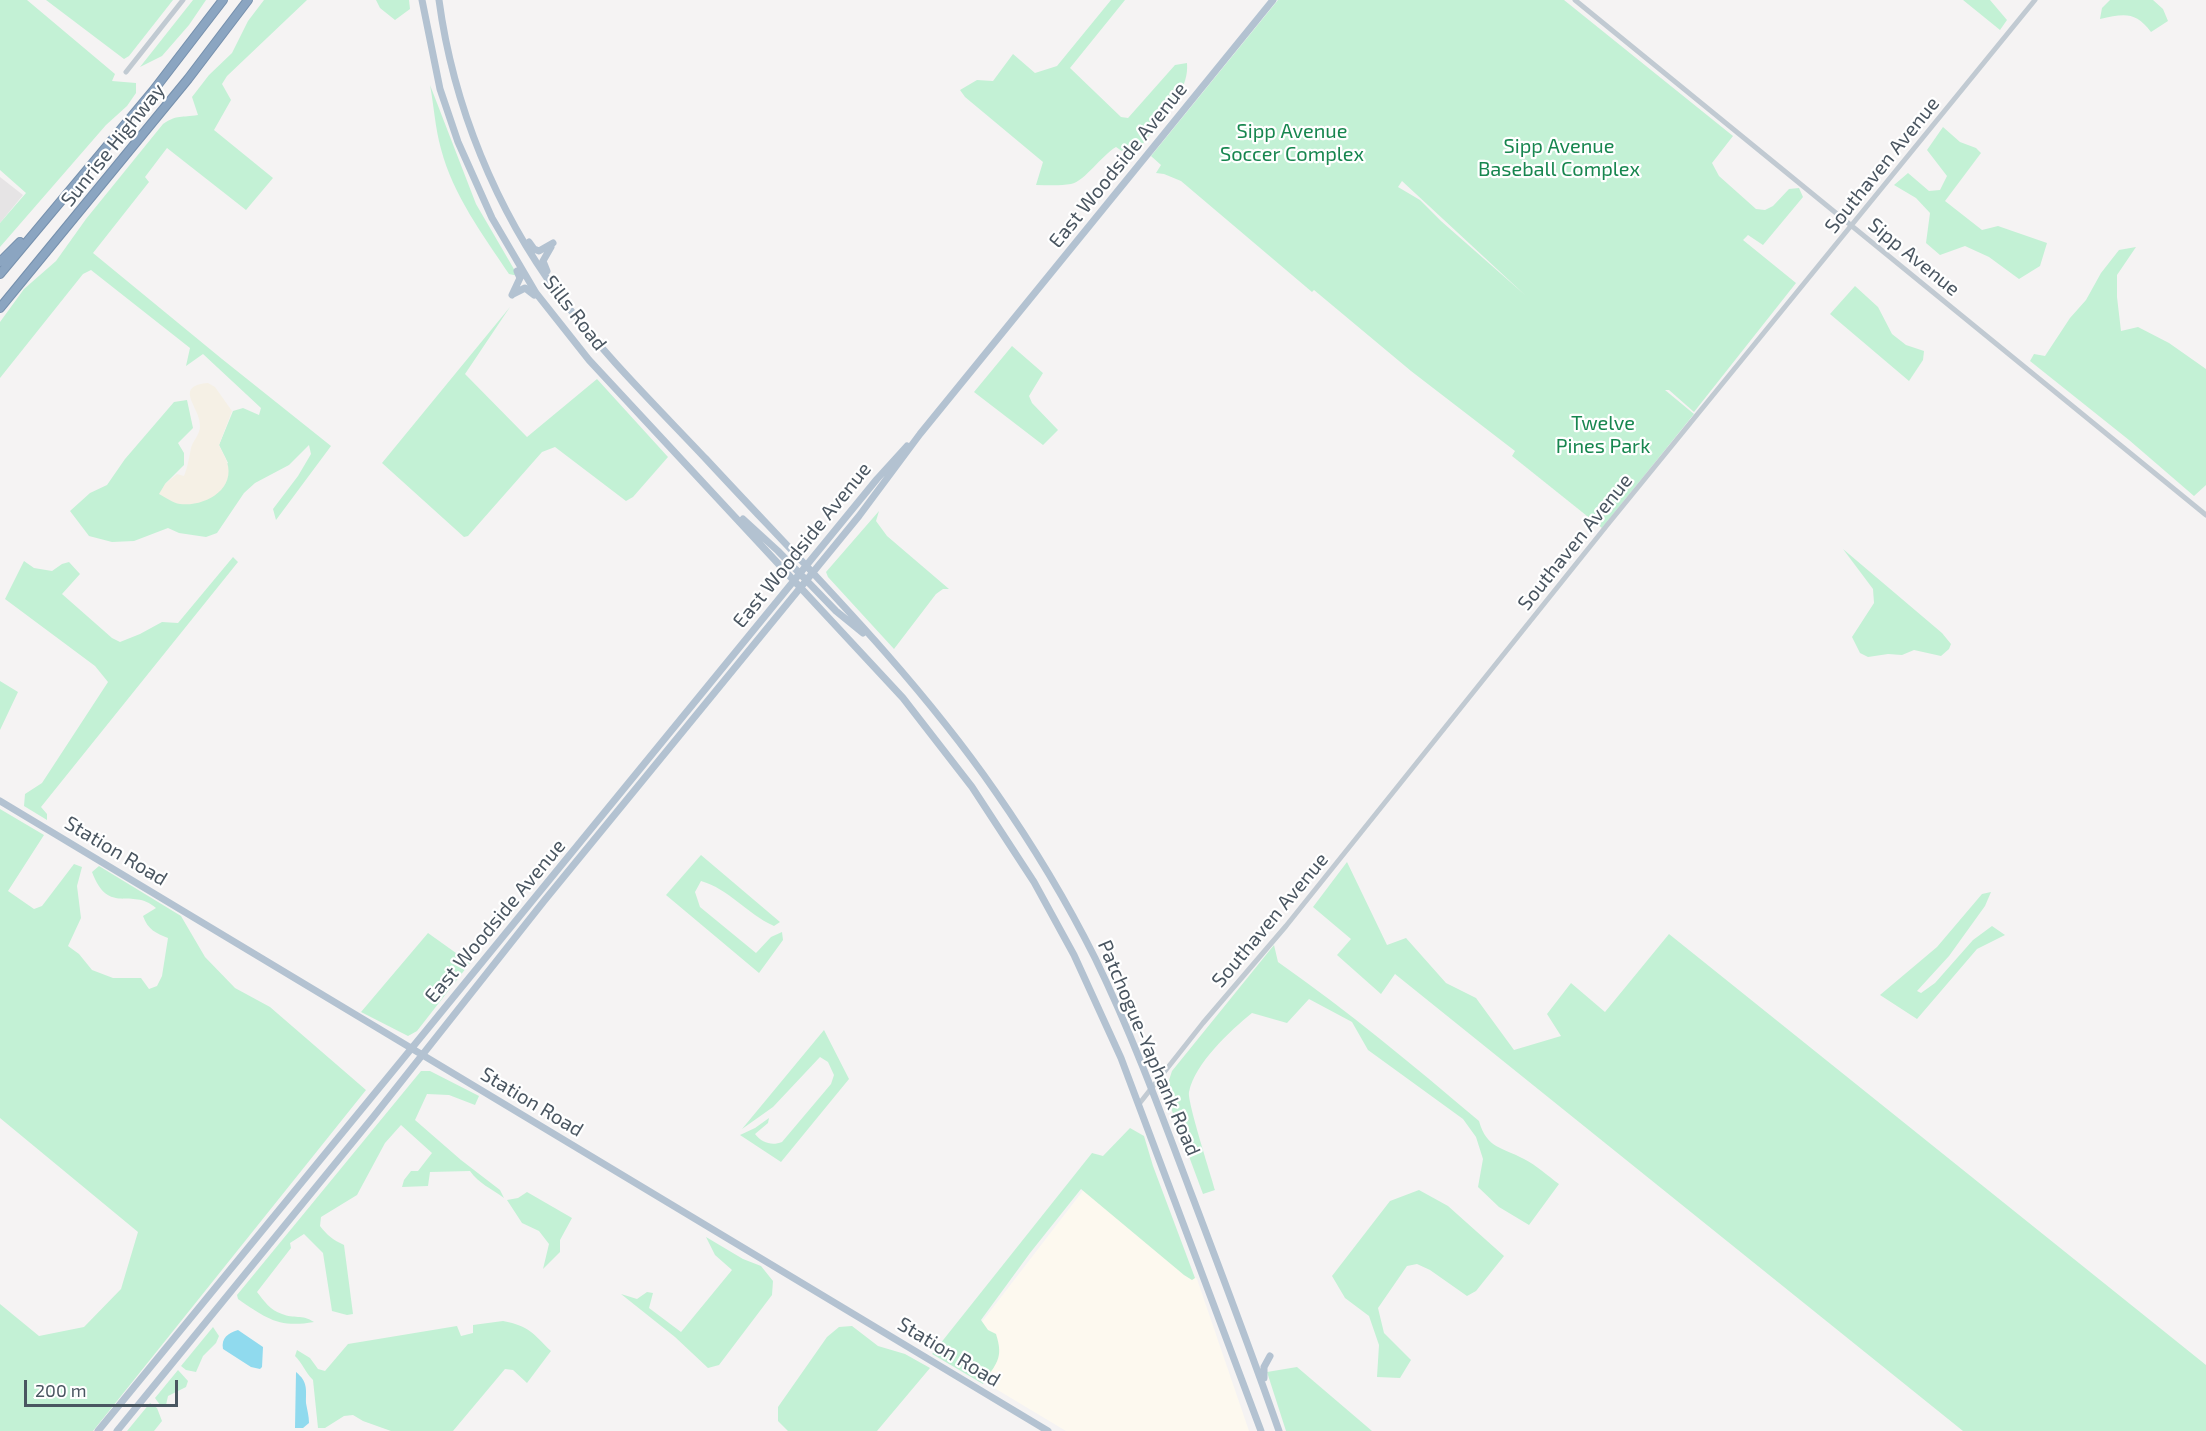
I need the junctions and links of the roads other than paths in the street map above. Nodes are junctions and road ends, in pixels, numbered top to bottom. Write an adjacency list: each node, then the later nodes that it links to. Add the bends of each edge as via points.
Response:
1 (183, 0): 9 (street)
2 (223, 0): 10 (highway, Sunrise Highway)
3 (248, 0): 17 (highway, Sunrise Highway)
4 (422, 0): 12 (main road, Sills Road, via 448,115)
5 (439, 0): 11 (main road, Sills Road, via 459,92)
6 (1273, 0): 19 (main road, East Woodside Avenue)
7 (1575, 0): 13 (street, Sipp Avenue)
8 (2035, 0): 13 (street, Southaven Avenue)
9 (126, 72)
10 (76, 182): 14 (highway); 15 (highway, Sunrise Highway)
11 (499, 195): 16 (main road, Sills Road); 16 (main road, via 534,249 541,251 553,243 543,261)
12 (492, 218): 18 (main road, Sills Road, via 520,269); 18 (main road, via 520,277 512,295 527,289)
13 (1851, 225): 21 (street, Sipp Avenue); 32 (street, Southaven Avenue)
14 (0, 262)
15 (0, 274)
16 (559, 295): 22 (main road, Sills Road, via 612,359)
17 (0, 308)
18 (554, 316): 20 (main road, Sills Road, via 589,360)
19 (920, 434): 22 (main road, East Woodside Avenue, via 895,458); 23 (main road, East Woodside Avenue)
20 (725, 506): 24 (main road); 25 (main road, Sills Road)
21 (2206, 515)
22 (806, 567): 23 (main road, Sills Road); 24 (main road, East Woodside Avenue)
23 (812, 573): 26 (main road, East Woodside Avenue); 28 (main road, Patchogue-Yaphank Road)
24 (800, 574): 25 (main road, East Woodside Avenue); 26 (main road)
25 (794, 580): 27 (main road, Sills Road); 30 (main road, East Woodside Avenue)
26 (807, 580): 27 (main road, East Woodside Avenue); 28 (main road, via 846,620)
27 (801, 587): 31 (main road, East Woodside Avenue); 33 (main road, Patchogue-Yaphank Road, via 921,720 999,826 1074,955)
28 (871, 637): 32 (main road, Patchogue-Yaphank Road, via 960,743 1040,859 1094,956)
29 (0, 801): 30 (main road, Station Road)
30 (410, 1049): 31 (main road, Station Road); 36 (main road, East Woodside Avenue)
31 (422, 1056): 37 (main road, East Woodside Avenue); 38 (main road, Station Road)
32 (1152, 1088): 33 (street, Southaven Avenue); 35 (main road, Patchogue-Yaphank Road)
33 (1139, 1104): 39 (main road, Patchogue-Yaphank Road)
34 (1270, 1356): 35 (main road, via 1263,1370)
35 (1269, 1401): 40 (main road, Patchogue-Yaphank Road)
36 (98, 1431)
37 (117, 1431)
38 (1048, 1431)
39 (1262, 1431)
40 (1279, 1431)

